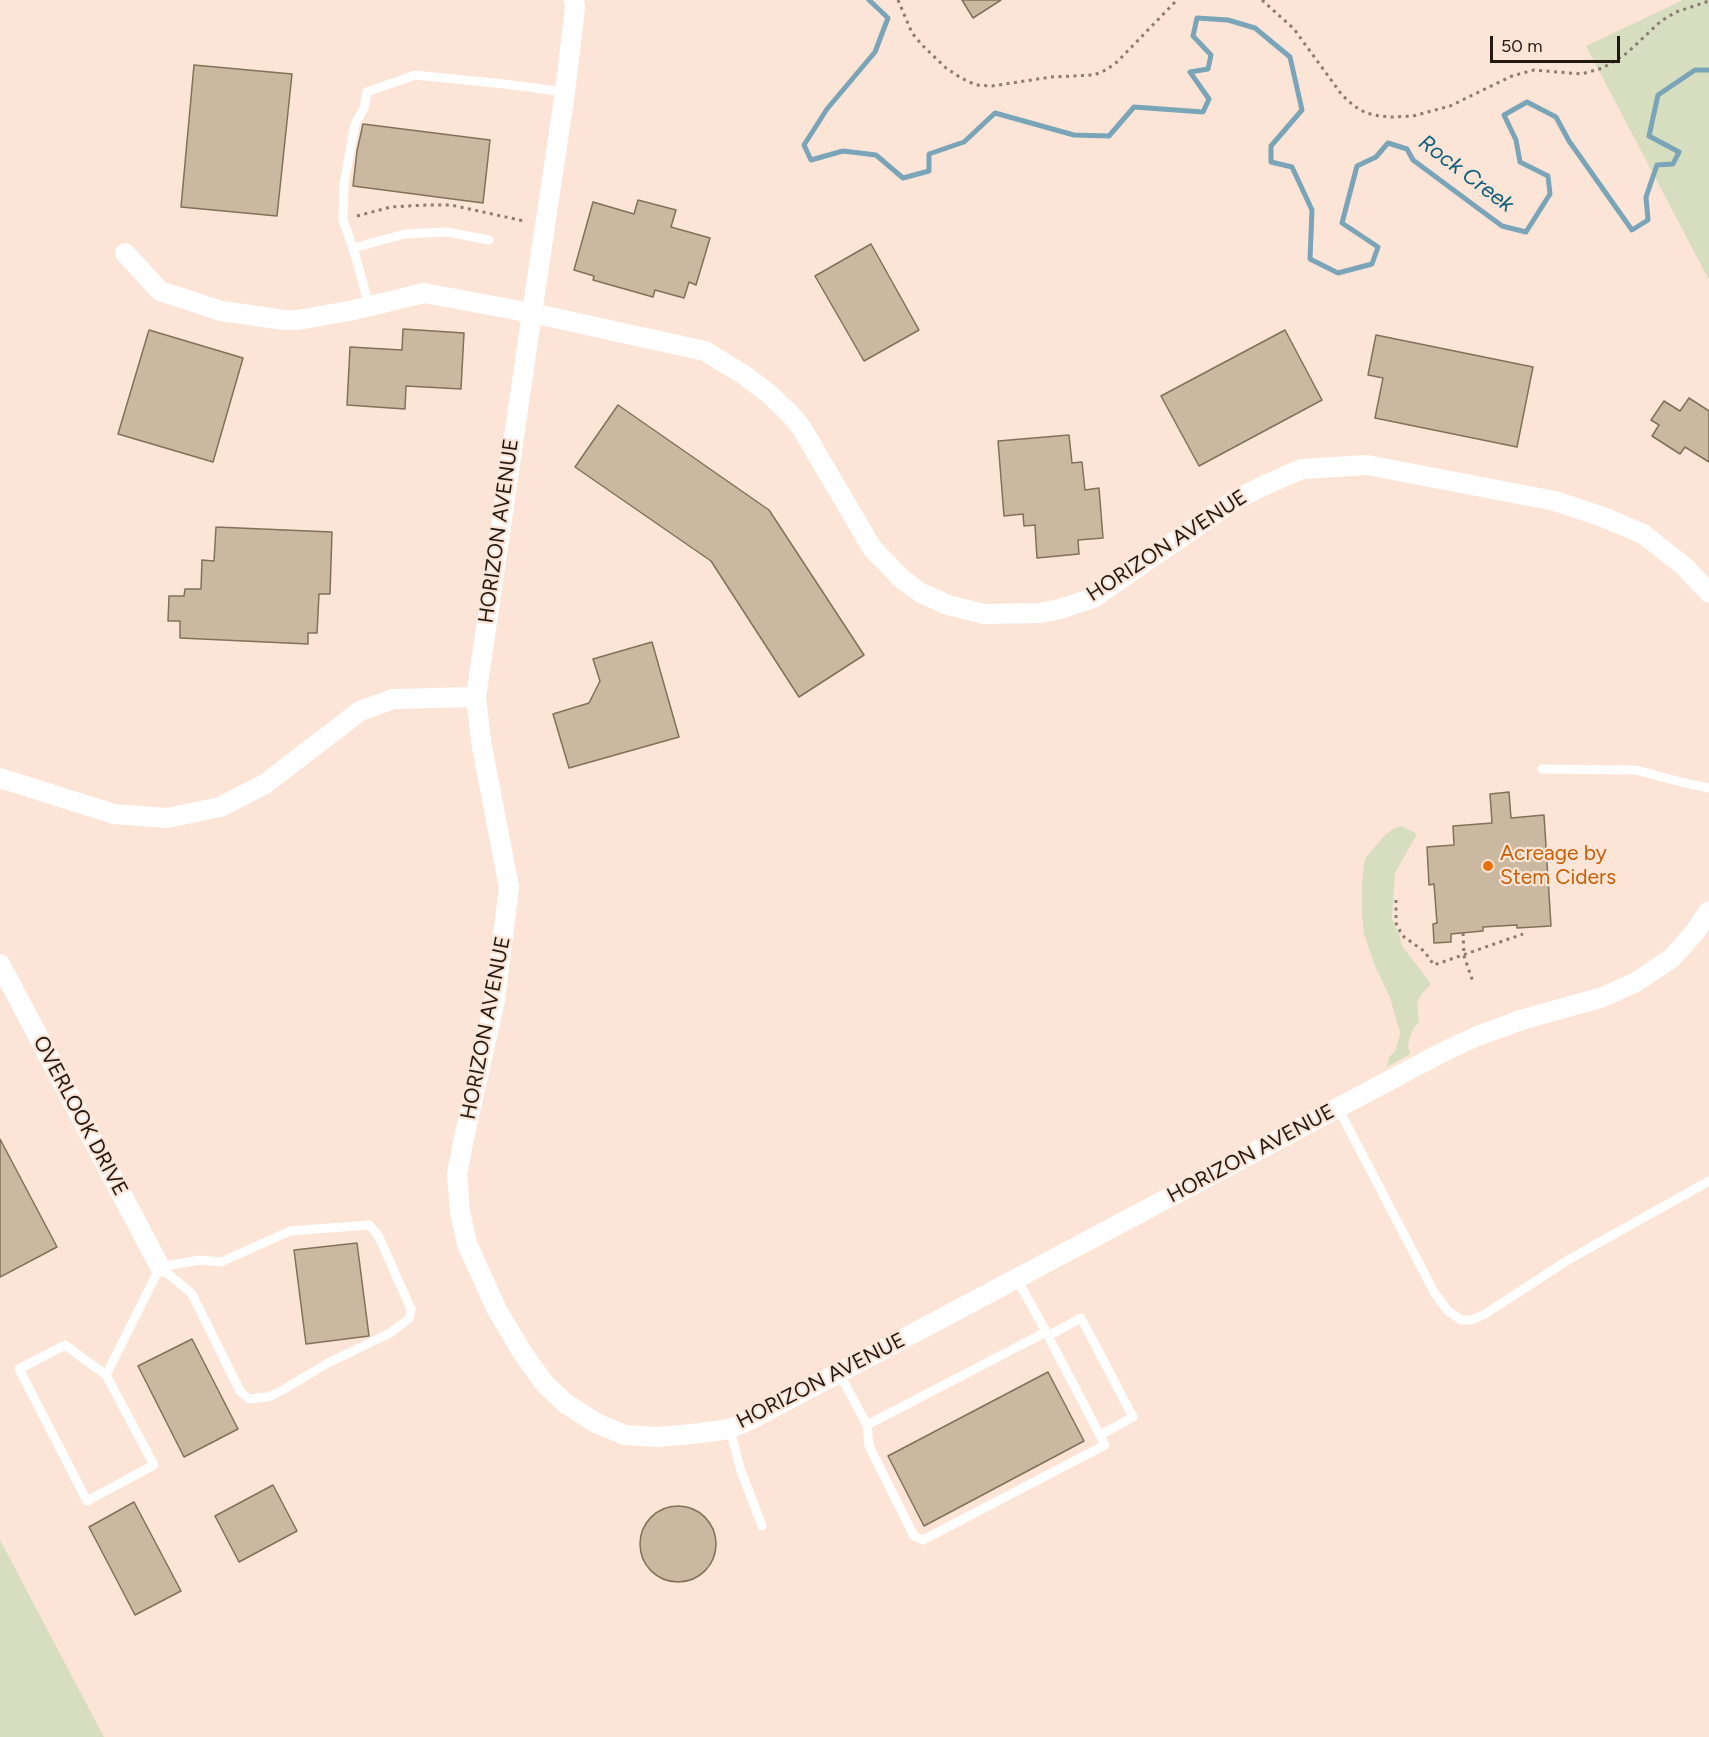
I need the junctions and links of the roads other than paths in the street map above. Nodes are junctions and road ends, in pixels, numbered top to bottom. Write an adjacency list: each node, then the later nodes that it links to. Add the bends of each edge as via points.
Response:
1 (574, 0): 2 (street, HORIZON AVENUE)
2 (565, 92): 4 (lane, via 415,75 367,92 355,124 344,183 343,220); 7 (street, HORIZON AVENUE)
3 (489, 240): 4 (lane, via 447,232 405,234)
4 (353, 248): 6 (lane)
5 (125, 253): 6 (street, via 160,291 221,312 291,320)
6 (369, 305): 7 (street, via 424,293)
7 (532, 314): 8 (street, HORIZON AVENUE, via 705,351 744,375 801,427 872,548 902,579 921,593 984,614 1040,613 1093,598 1235,500 1265,485 1302,469 1367,465 1555,501 1604,517 1643,534 1685,567); 9 (street, HORIZON AVENUE)
8 (1709, 593)
9 (476, 697): 11 (street, via 393,699 360,711 265,784 220,807 167,818 114,814); 23 (street, HORIZON AVENUE, via 509,887 495,1000 458,1174 467,1244 496,1310 544,1383 565,1403 596,1423 625,1435 657,1437)
10 (1542, 770): 12 (lane, via 1636,770)
11 (0, 778)
12 (1709, 788)
13 (1709, 911): 15 (street, HORIZON AVENUE, via 1672,958 1636,982 1603,997 1475,1037)
14 (0, 964): 17 (street, OVERLOOK DRIVE)
15 (1338, 1108): 16 (lane, via 1434,1292 1448,1311 1461,1320 1485,1314 1568,1260); 18 (street, HORIZON AVENUE)
16 (1709, 1181)
17 (160, 1267): 17 (lane, via 200,1260 221,1262 290,1232 369,1225 378,1235 411,1309 409,1319 390,1333 281,1391 249,1399 240,1391 192,1294); 21 (lane)
18 (1017, 1279): 19 (lane); 20 (street, HORIZON AVENUE)
19 (1047, 1334): 22 (lane); 24 (lane); 24 (lane, via 1081,1318 1128,1407 1133,1417)
20 (839, 1373): 22 (lane); 23 (street, HORIZON AVENUE)
21 (106, 1375): 21 (lane, via 153,1465 87,1501 19,1369 65,1345)
22 (867, 1425): 24 (lane, via 869,1446 914,1536 923,1540 1105,1445)
23 (730, 1429): 25 (lane)
24 (1100, 1435)
25 (762, 1526)

